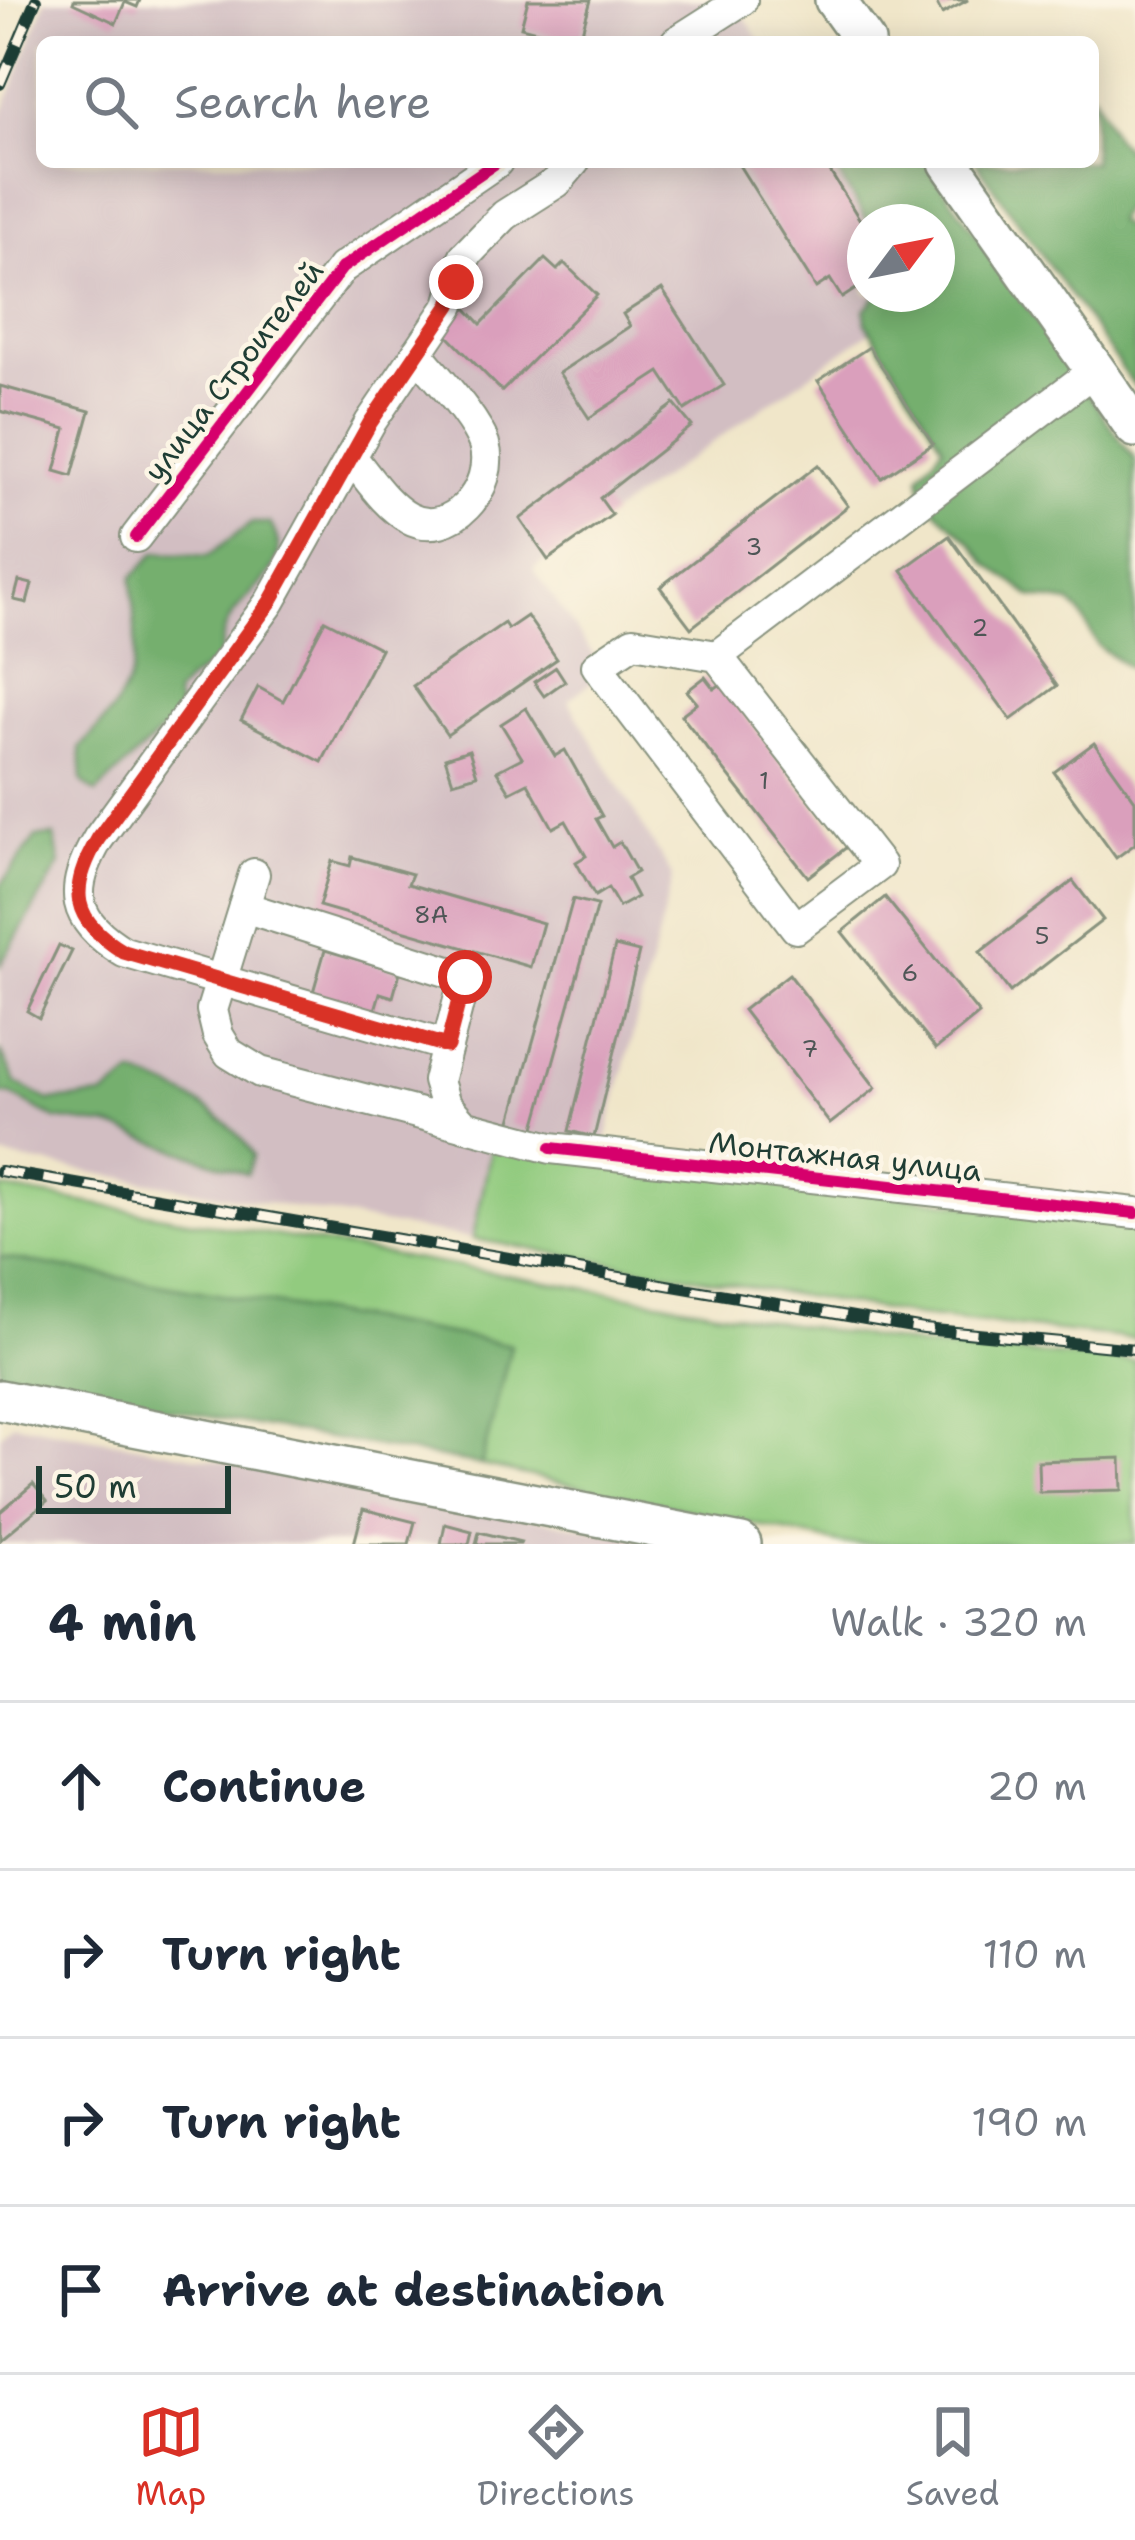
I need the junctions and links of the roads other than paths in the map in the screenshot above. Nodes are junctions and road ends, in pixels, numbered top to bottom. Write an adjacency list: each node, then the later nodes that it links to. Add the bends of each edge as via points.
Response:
1 (742, 0): 3 (street)
2 (835, 0): 4 (main road)
3 (685, 36)
4 (861, 36)
5 (488, 168): 12 (street, улица Строителей, via 342,268)
6 (569, 168): 8 (street, via 477,240 450,305)
7 (953, 168): 9 (main road)
8 (417, 353): 11 (street); 11 (street, via 482,437 485,484 450,516 426,523 387,501)
9 (1095, 370): 10 (main road); 13 (street)
10 (1135, 427)
11 (351, 457): 16 (street, via 270,602 98,839 79,880 81,909 100,938)
12 (136, 537)
13 (717, 656): 13 (street, via 633,642 597,665 796,928 880,865)
14 (254, 874): 15 (street)
15 (244, 907): 16 (street); 17 (street, via 465,977)
16 (221, 981): 17 (street); 18 (street, Монтажная улица, via 212,1010 218,1035 229,1053 260,1072)
17 (447, 1046): 18 (street, via 438,1081)
18 (464, 1126): 19 (street, Монтажная улица, via 551,1148)
19 (1135, 1213)
20 (0, 1400): 21 (main road)
21 (741, 1544)

